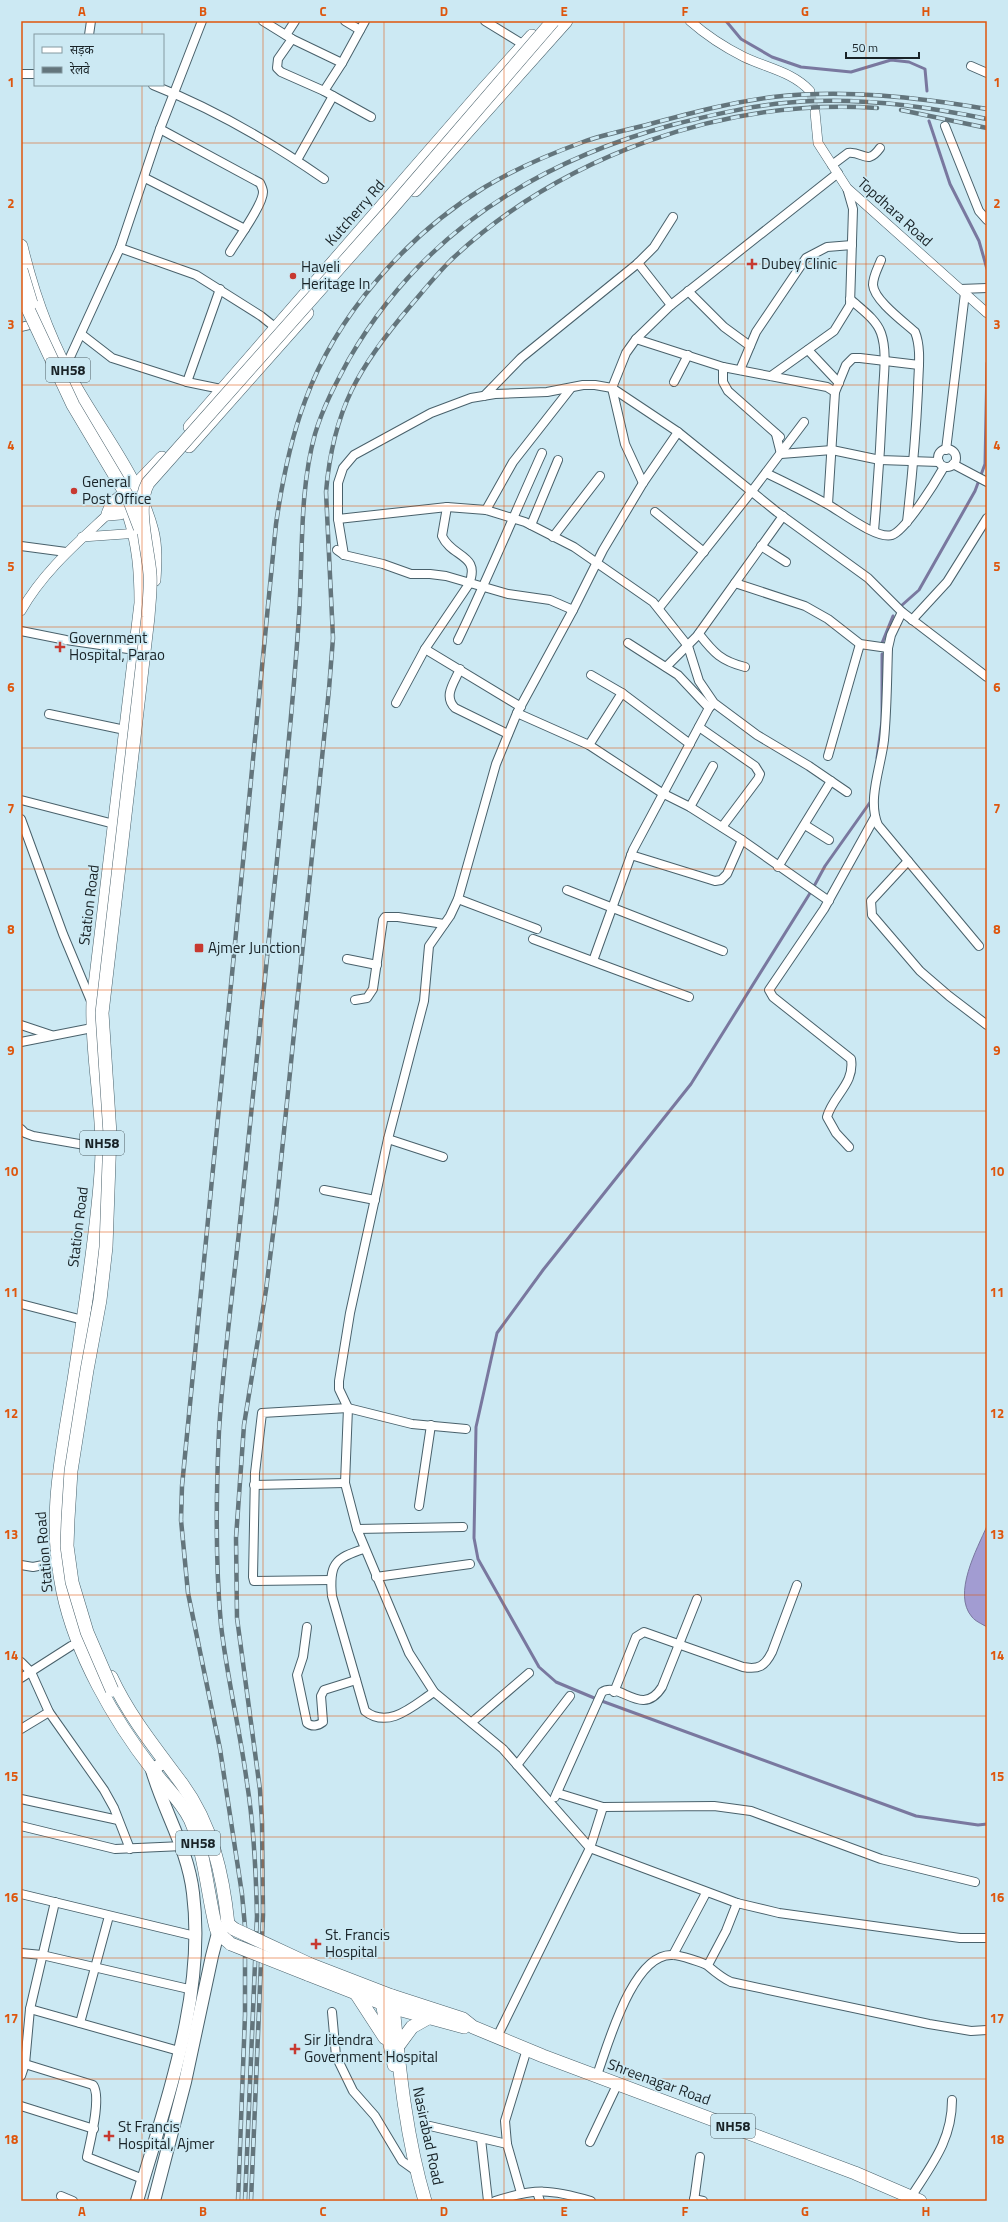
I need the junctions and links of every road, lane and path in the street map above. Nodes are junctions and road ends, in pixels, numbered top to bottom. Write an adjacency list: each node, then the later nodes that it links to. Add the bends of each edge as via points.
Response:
1 (91, 21): 13 (street)
2 (202, 21): 24 (street)
3 (263, 21): 14 (street)
4 (295, 21): 14 (street)
5 (346, 21): 12 (street)
6 (365, 21): 12 (street)
7 (485, 21): 15 (street)
8 (546, 21): 15 (highway, Kutcherry Rd)
9 (553, 21): 101 (highway, bridge, via 392,208 148,483 144,490)
10 (566, 21): 95 (highway, via 159,479)
11 (690, 21): 23 (street, via 710,39 793,77)
12 (360, 30): 16 (street)
13 (89, 34)
14 (289, 37): 16 (street); 22 (street, via 278,59 277,68)
15 (524, 45): 58 (highway, Kutcherry Rd)
16 (342, 63): 22 (street)
17 (971, 66): 18 (street)
18 (987, 72)
19 (21, 74): 20 (street)
20 (34, 74)
21 (155, 86): 24 (street)
22 (324, 91): 25 (street)
23 (810, 91)
24 (175, 94): 29 (street); 31 (street, via 209,109)
25 (333, 96): 27 (street); 31 (street)
26 (815, 112): 32 (street, Topdhara Road, via 818,143)
27 (371, 117)
28 (945, 126): 38 (street, via 979,211)
29 (160, 129): 34 (street); 39 (street, via 260,183 263,192 261,200)
30 (880, 148): 32 (street, via 869,158 848,153)
31 (297, 160): 35 (street)
32 (835, 163): 33 (street, Topdhara Road)
33 (838, 173): 36 (street, Topdhara Road); 49 (street)
34 (145, 178): 39 (street); 42 (street)
35 (324, 179)
36 (847, 188): 40 (street, via 852,209); 50 (street, Topdhara Road)
37 (673, 216): 45 (street, via 654,247)
38 (987, 220)
39 (245, 229): 43 (street)
40 (852, 245): 52 (street); 61 (street, via 827,247 806,258 763,320)
41 (21, 246): 56 (highway, NH58)
42 (120, 248): 47 (street, via 196,275); 59 (street)
43 (230, 252)
44 (881, 260): 65 (street, via 873,285 883,303 915,332)
45 (638, 263): 54 (street); 77 (street, via 521,358)
46 (21, 270): 101 (highway, bridge, via 25,287 56,360 80,406)
47 (220, 288): 58 (street); 70 (street)
48 (987, 288): 50 (street)
49 (688, 291): 54 (street); 61 (street, via 724,327)
50 (962, 291): 55 (street, Topdhara Road); 83 (street)
51 (21, 294): 226 (highway, bridge, via 73,405 128,499 142,537 145,585 143,622 96,1025 106,1154 101,1224 90,1322 64,1477 61,1510 64,1564 69,1595 79,1625)
52 (850, 299): 62 (street, via 850,305 834,331); 64 (street, via 874,321 881,333)
53 (21, 305): 57 (highway, NH58)
54 (671, 305): 60 (street)
55 (987, 313)
56 (44, 322): 57 (street); 66 (highway, NH58)
57 (25, 326): 97 (highway, NH58)
58 (276, 328): 75 (highway, Kutcherry Rd)
59 (81, 334): 66 (street); 70 (street, via 112,358)
60 (636, 339): 63 (street); 74 (street, via 626,353)
61 (750, 346): 68 (street)
62 (808, 350): 69 (street); 72 (street)
63 (688, 355): 67 (street); 71 (street)
64 (884, 361): 65 (street); 72 (street, via 853,358 846,365); 87 (street)
65 (919, 365): 88 (street)
66 (66, 366): 95 (highway, NH58, via 76,389)
67 (723, 366): 68 (street); 80 (street, via 723,382 728,391)
68 (740, 370): 69 (street)
69 (771, 376): 76 (street, via 827,387)
70 (187, 382): 75 (street)
71 (674, 382)
72 (838, 383): 76 (street)
73 (571, 388): 74 (street, via 595,385); 77 (street); 100 (street, via 513,462)
74 (612, 388): 79 (street); 94 (street, via 624,444)
75 (221, 389): 95 (highway, Kutcherry Rd)
76 (835, 392): 82 (street)
77 (484, 396): 107 (street, via 471,398 431,413 354,455 343,468 338,483)
78 (804, 422): 81 (street)
79 (678, 432): 94 (street); 96 (street)
80 (776, 434): 81 (street); 85 (street)
81 (788, 444): 85 (street)
82 (832, 450): 85 (street); 87 (street); 98 (street)
83 (946, 450): 89 (street, via 954,455); 90 (street, via 938,456)
84 (542, 453): 105 (street)
85 (781, 454): 91 (street)
86 (558, 460): 109 (street)
87 (880, 460): 88 (street); 111 (street)
88 (914, 463): 90 (street); 108 (street)
89 (953, 464): 90 (street); 93 (street)
90 (941, 465): 108 (street)
91 (766, 473): 96 (street); 98 (street)
92 (600, 476): 113 (street)
93 (987, 482)
94 (643, 483): 121 (street)
95 (136, 491): 97 (highway); 110 (highway, Station Road / NH58)
96 (752, 492): 104 (street); 119 (street)
97 (124, 502): 103 (highway, via 120,513); 112 (highway, Station Road / NH58)
98 (828, 504): 111 (street)
99 (447, 507): 100 (street); 107 (street); 124 (street, via 442,536 449,548 469,561 473,568)
100 (486, 510): 105 (street)
101 (143, 512): 226 (highway, bridge, via 150,581 148,617 102,1019 110,1134 106,1247 100,1300 71,1472 67,1546 72,1582 87,1632)
102 (655, 512): 119 (street)
103 (108, 514): 114 (street)
104 (783, 516): 116 (street); 129 (street, via 868,578)
105 (512, 518): 109 (street); 125 (street)
106 (987, 518): 130 (street, via 947,582)
107 (338, 519): 120 (street)
108 (907, 522): 111 (street, via 901,530 892,535)
109 (531, 525): 113 (street)
110 (152, 531): 112 (street); 230 (highway, Station Road / NH58, via 155,565 146,680 132,780 128,846 107,995 114,1163 110,1248 105,1299 77,1468 72,1529 77,1582 88,1623 100,1655)
111 (874, 531)
112 (135, 533): 114 (street); 138 (highway, Station Road / NH58, via 141,569)
113 (553, 537): 121 (street)
114 (82, 538): 118 (street)
115 (21, 546): 118 (street)
116 (761, 546): 122 (street); 123 (street)
117 (337, 550): 120 (street)
118 (66, 552): 128 (street, via 38,584)
119 (704, 552): 126 (street)
120 (344, 554): 124 (street, via 412,574 430,574)
121 (596, 562): 126 (street); 127 (street)
122 (786, 562)
123 (735, 583): 132 (street); 135 (street, via 805,606 828,619)
124 (469, 584): 125 (street); 137 (street)
125 (483, 588): 127 (street, via 550,600); 133 (street)
126 (659, 608): 132 (street)
127 (573, 610): 147 (street)
128 (21, 611)
129 (902, 612): 130 (street); 136 (street)
130 (912, 620): 143 (street)
131 (21, 630): 138 (street, via 66,640)
132 (694, 639): 139 (street); 140 (street, via 722,660); 146 (street, via 700,681)
133 (458, 640)
134 (628, 643): 139 (street)
135 (860, 644): 136 (street); 154 (street)
136 (888, 648): 161 (street, via 884,740 875,791)
137 (425, 649): 141 (street); 145 (street)
138 (135, 650): 150 (highway, Station Road / NH58)
139 (666, 667): 146 (street)
140 (745, 668)
141 (460, 669): 147 (street); 151 (street, via 448,698 450,703 455,708)
142 (591, 675): 144 (street)
143 (987, 677)
144 (622, 693): 152 (street); 153 (street)
145 (396, 703)
146 (711, 706): 149 (street); 156 (street)
147 (519, 710): 151 (street); 153 (street)
148 (49, 714): 150 (street)
149 (699, 727): 152 (street); 165 (street, via 756,766 760,774)
150 (125, 730): 163 (highway, Station Road / NH58)
151 (508, 734): 174 (street, via 496,764)
152 (690, 744): 158 (street)
153 (589, 745): 158 (street)
154 (828, 756)
155 (714, 766): 160 (street)
156 (831, 781): 157 (street); 164 (street)
157 (847, 792)
158 (662, 793): 160 (street); 170 (street)
159 (21, 800): 163 (street)
160 (690, 807): 165 (street)
161 (875, 817): 171 (street, via 878,825); 175 (street)
162 (21, 819): 168 (street)
163 (114, 824): 187 (highway, Station Road / NH58)
164 (806, 825): 167 (street); 172 (street)
165 (722, 827): 166 (street)
166 (742, 840): 170 (street, via 721,880); 172 (street)
167 (829, 840)
168 (30, 842): 169 (street); 187 (street, via 63,934)
169 (21, 843)
170 (631, 855): 176 (street)
171 (908, 861): 180 (street); 189 (street, via 871,901 872,915 920,971)
172 (778, 867): 175 (street)
173 (567, 890): 176 (street)
174 (458, 899): 177 (street); 178 (street)
175 (829, 901): 195 (street, via 769,990 773,996 851,1059 851,1076 829,1108 827,1118 836,1133)
176 (611, 908): 181 (street); 183 (street)
177 (444, 924): 184 (street, via 385,917); 194 (street, via 429,946 424,1001)
178 (537, 929)
179 (533, 939): 183 (street)
180 (979, 946)
181 (723, 951)
182 (347, 959): 184 (street)
183 (593, 961): 185 (street)
184 (377, 965): 186 (street, via 371,994 367,998)
185 (689, 997)
186 (355, 1000)
187 (93, 1005): 190 (highway, Station Road / NH58)
188 (21, 1025): 191 (street)
189 (987, 1025)
190 (92, 1028): 191 (street); 196 (highway, Station Road / NH58)
191 (52, 1036): 192 (street)
192 (21, 1042)
193 (21, 1129): 196 (street, via 33,1136)
194 (388, 1140): 197 (street); 199 (street)
195 (849, 1146)
196 (102, 1148): 201 (highway, Station Road / NH58, via 98,1206)
197 (443, 1157)
198 (324, 1190): 199 (street)
199 (374, 1200): 202 (street, via 350,1313 339,1381 339,1389)
200 (21, 1304): 201 (street)
201 (83, 1320): 211 (highway, Station Road / NH58, via 56,1486)
202 (348, 1408): 203 (street, via 412,1424); 205 (street); 206 (street, via 262,1413)
203 (431, 1425): 204 (street); 207 (street)
204 (466, 1429)
205 (345, 1483): 206 (street); 209 (street)
206 (254, 1485): 215 (street, via 254,1581)
207 (419, 1506)
208 (463, 1526): 209 (street)
209 (357, 1529): 210 (street)
210 (364, 1549): 214 (street); 215 (street, via 339,1559 333,1567)
211 (58, 1562): 213 (street, via 33,1567); 231 (highway, Station Road / NH58, via 72,1628 98,1686)
212 (470, 1564): 214 (street)
213 (21, 1565)
214 (376, 1577): 227 (street, via 409,1653)
215 (330, 1580): 225 (street, via 332,1596)
216 (797, 1585): 219 (street, via 772,1652 761,1667 743,1667)
217 (697, 1599): 219 (street)
218 (307, 1627): 225 (street, via 303,1657 297,1675 307,1722 312,1726 323,1722 321,1696 324,1690)
219 (680, 1644): 228 (street, via 656,1696 645,1700); 228 (street, via 651,1634 639,1634)
220 (71, 1646): 222 (street)
221 (21, 1662): 222 (street)
222 (31, 1672): 224 (street); 232 (street)
223 (528, 1673): 233 (street)
224 (21, 1678)
225 (356, 1680): 227 (street, via 365,1712 381,1719 400,1715)
226 (109, 1690): 230 (highway); 231 (highway)
227 (434, 1692): 233 (street)
228 (614, 1692): 238 (street, via 602,1692)
229 (570, 1696): 236 (street)
230 (126, 1704): 235 (highway, Station Road / NH58)
231 (113, 1711): 237 (highway, Station Road / NH58)
232 (49, 1712): 234 (street); 242 (street, via 104,1790)
233 (472, 1722): 236 (street)
234 (21, 1729)
235 (164, 1762): 237 (main road); 253 (highway, Station Road / NH58, via 193,1802 211,1841 220,1869)
236 (517, 1765): 240 (street)
237 (152, 1770): 244 (main road, Station Road, via 160,1796); 253 (highway, NH58, via 174,1792 190,1820 201,1851 211,1911)
238 (557, 1793): 240 (street); 241 (street)
239 (21, 1799): 242 (street)
240 (552, 1804): 245 (street)
241 (603, 1807): 245 (street); 247 (street, via 714,1806 751,1811 881,1859)
242 (118, 1820): 246 (street)
243 (21, 1826): 246 (street, via 115,1849)
244 (183, 1846): 246 (street); 254 (main road, Station Road, via 194,1893)
245 (590, 1848): 248 (street); 271 (street)
246 (130, 1849)
247 (975, 1882)
248 (706, 1893): 251 (street); 258 (street)
249 (21, 1894): 250 (street)
250 (56, 1902): 252 (street); 257 (street)
251 (736, 1903): 255 (street, via 779,1913 960,1938); 259 (street, via 726,1931)
252 (109, 1916): 254 (street); 260 (street)
253 (227, 1925): 261 (highway, NH58, bridge); 261 (highway, NH58, bridge, via 231,1944); 296 (main road)
254 (195, 1936): 262 (main road, Station Road)
255 (987, 1938)
256 (21, 1953): 257 (street)
257 (42, 1955): 260 (street); 265 (street)
258 (673, 1955): 259 (street); 276 (street, via 649,1963 634,1984 622,2007)
259 (708, 1965): 270 (street, via 731,1982 929,2024 972,2031)
260 (95, 1967): 262 (street); 268 (street)
261 (308, 1969): 263 (highway, NH58); 264 (highway, NH58)
262 (193, 1990): 274 (main road, Station Road)
263 (357, 1995): 264 (highway, NH58); 272 (highway)
264 (387, 2000): 267 (highway, NH58); 269 (highway, NH58, via 463,2019); 272 (highway, Nasirabad Road)
265 (30, 2009): 268 (street); 275 (street)
266 (332, 2012): 287 (street, via 336,2056 353,2091 375,2116 402,2161)
267 (428, 2018): 269 (highway, NH58, via 462,2028); 272 (highway, via 412,2027)
268 (80, 2023): 274 (street)
269 (473, 2028): 271 (highway, NH58)
270 (987, 2030)
271 (497, 2037): 273 (highway, NH58)
272 (393, 2044): 287 (highway, Nasirabad Road)
273 (527, 2050): 276 (highway, Shreenagar Road / NH58); 285 (street, via 505,2121)
274 (179, 2051): 288 (main road, Station Road)
275 (25, 2064): 277 (street); 282 (street, via 93,2085)
276 (597, 2075): 278 (highway, Shreenagar Road / NH58)
277 (21, 2076)
278 (618, 2083): 284 (street); 292 (highway, Shreenagar Road / NH58, via 855,2173)
279 (952, 2100): 292 (street, via 949,2132)
280 (21, 2106): 282 (street)
281 (430, 2126): 283 (street)
282 (94, 2129): 288 (street, via 87,2157)
283 (481, 2139): 285 (street); 298 (street)
284 (590, 2142)
285 (507, 2144): 290 (street)
286 (700, 2156): 293 (street)
287 (416, 2171): 297 (highway, Nasirabad Road)
288 (143, 2179): 295 (main road, Station Road)
289 (537, 2192): 290 (street); 300 (street); 301 (street, via 559,2192)
290 (521, 2193): 299 (street)
291 (61, 2196): 294 (street)
292 (916, 2199)
293 (694, 2200): 302 (street)
294 (73, 2201)
295 (137, 2201)
296 (154, 2201)
297 (425, 2201)
298 (488, 2201)
299 (495, 2201)
300 (540, 2201)
301 (591, 2201)
302 (703, 2201)

